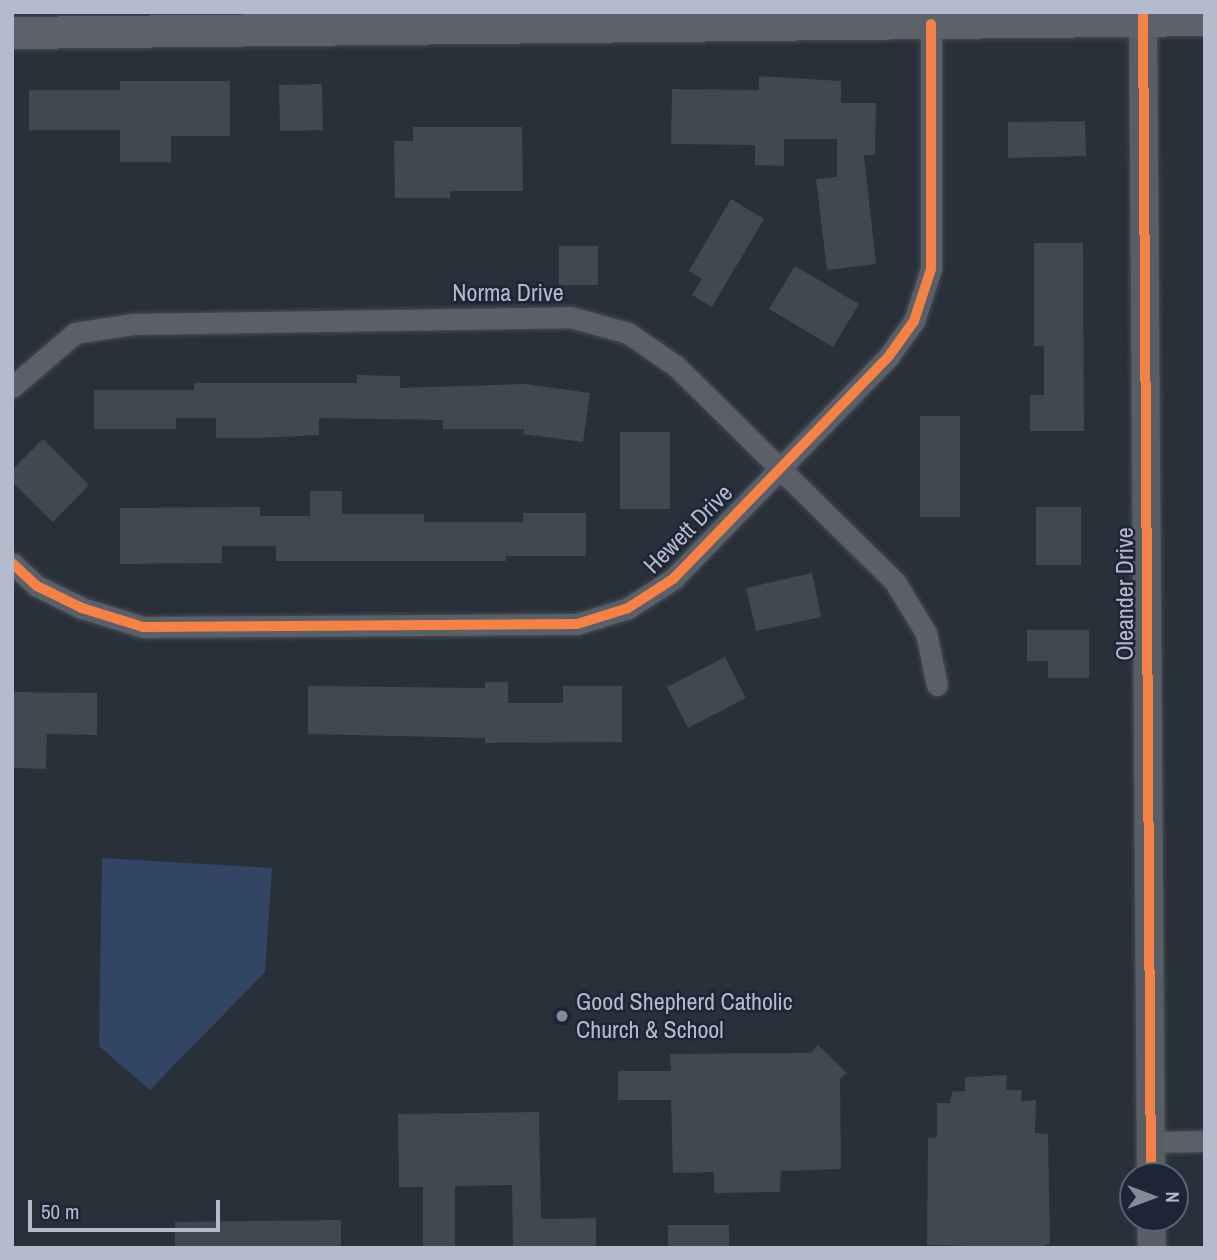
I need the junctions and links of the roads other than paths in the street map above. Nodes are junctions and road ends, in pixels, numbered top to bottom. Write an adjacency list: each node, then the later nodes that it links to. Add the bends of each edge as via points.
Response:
1 (1143, 17): 2 (main road); 3 (main road); 9 (street, Oleander Drive)
2 (1205, 20)
3 (931, 23): 4 (main road); 6 (street, Hewett Drive, via 931,269 914,321 889,356)
4 (12, 33)
5 (12, 387): 6 (street, Norma Drive, via 75,333 133,324 570,317 628,333 676,366)
6 (779, 466): 7 (street, Hewett Drive, via 673,579 628,608 577,624 143,627 82,608 37,586); 8 (street, Norma Drive, via 895,582 926,633)
7 (12, 563)
8 (937, 685)
9 (1151, 1142): 10 (street); 11 (street, Oleander Drive)
10 (1205, 1142)
11 (1151, 1162)

